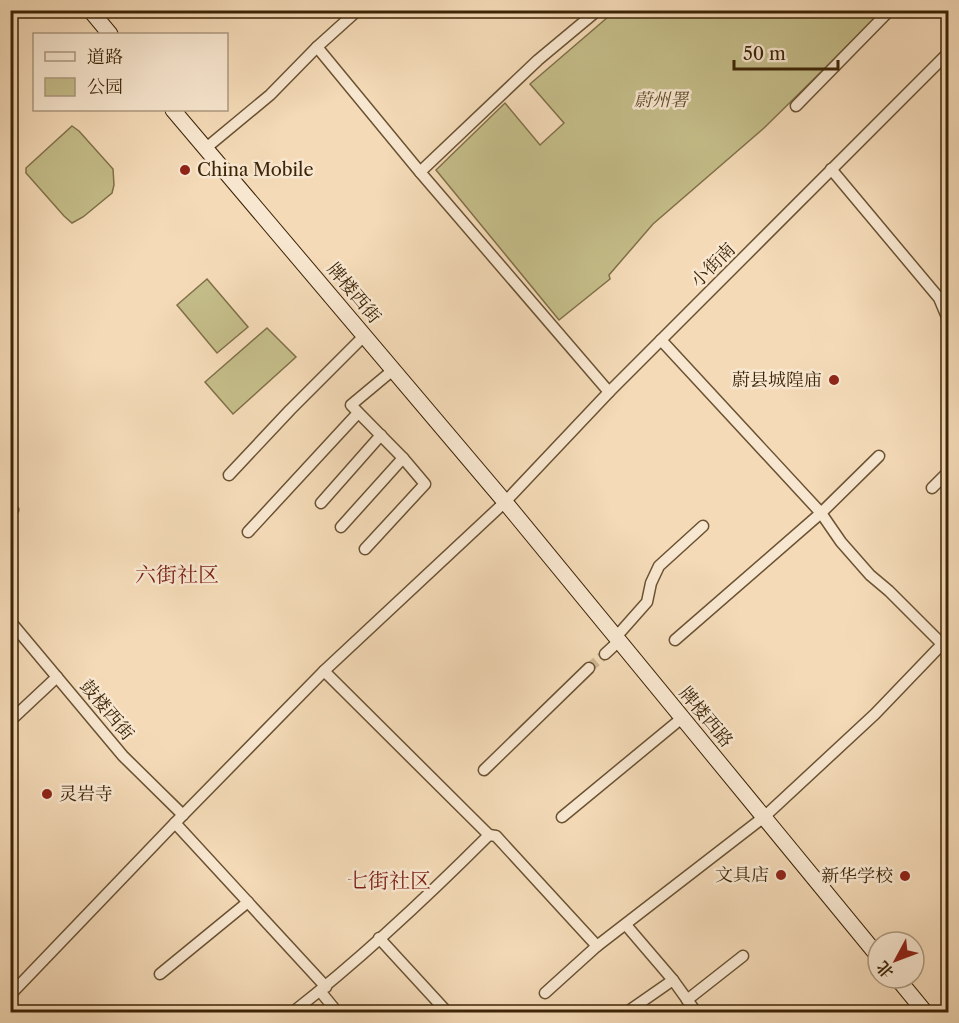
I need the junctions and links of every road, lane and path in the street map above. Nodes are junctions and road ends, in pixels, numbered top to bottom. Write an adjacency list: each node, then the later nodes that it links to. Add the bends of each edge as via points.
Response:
1 (90, 10): 5 (main road)
2 (358, 10): 6 (street)
3 (598, 10): 12 (street, via 538,60)
4 (890, 10): 8 (street)
5 (109, 33)
6 (317, 47): 10 (street, via 270,95); 12 (street)
7 (948, 53): 11 (street, 小街南)
8 (796, 106)
9 (174, 111): 10 (main road, 牌楼西街)
10 (206, 148): 15 (main road, 牌楼西街)
11 (831, 169): 13 (street, via 939,298); 16 (street, 小街南)
12 (420, 172): 18 (street)
13 (948, 316): 14 (street)
14 (948, 330)
15 (364, 336): 17 (main road, 牌楼西街); 24 (street)
16 (661, 340): 18 (street, 小街南); 28 (street)
17 (393, 370): 19 (street, via 351,405); 26 (main road, 牌楼西街)
18 (609, 393): 26 (street, 小街南)
19 (358, 413): 20 (street); 31 (street)
20 (381, 435): 22 (street); 27 (street)
21 (879, 456): 28 (street)
22 (403, 458): 30 (street); 32 (street, via 425,484)
23 (948, 472): 25 (street)
24 (229, 475)
25 (932, 488)
26 (505, 502): 34 (main road, 牌楼西路); 39 (street, 小街南)
27 (321, 503)
28 (821, 513): 35 (street); 36 (street, via 870,575)
29 (702, 526): 34 (street, via 659,566 647,602)
30 (341, 527)
31 (248, 532)
32 (365, 549)
33 (10, 621): 40 (street, 鼓楼西街)
34 (617, 639): 37 (street); 41 (main road, 牌楼西路)
35 (675, 640)
36 (946, 641): 45 (street, via 875,714)
37 (605, 654)
38 (589, 668): 43 (street)
39 (324, 671): 46 (street, 小街南); 47 (street)
40 (57, 677): 42 (street); 46 (street, 鼓楼西街)
41 (682, 718): 44 (street); 45 (main road, 牌楼西路)
42 (10, 721)
43 (484, 770)
44 (562, 817)
45 (764, 817): 49 (street); 51 (main road, 牌楼西路)
46 (179, 819): 48 (street, 鼓楼西街); 59 (street, 小街南)
47 (489, 835): 50 (street); 52 (street, via 496,836)
48 (248, 902): 54 (street); 56 (street, 鼓楼西街)
49 (626, 925): 52 (street); 55 (street)
50 (379, 938): 56 (street); 63 (street)
51 (866, 941)
52 (597, 946): 58 (street)
53 (743, 956): 60 (street)
54 (160, 974)
55 (673, 980): 60 (street); 64 (street)
56 (323, 989): 61 (street); 62 (street, 鼓楼西街)
57 (907, 990): 66 (main road)
58 (545, 993)
59 (10, 995)
60 (687, 1000): 65 (street)
61 (293, 1012)
62 (337, 1012)
63 (447, 1012)
64 (627, 1012)
65 (696, 1012)
66 (925, 1012)

